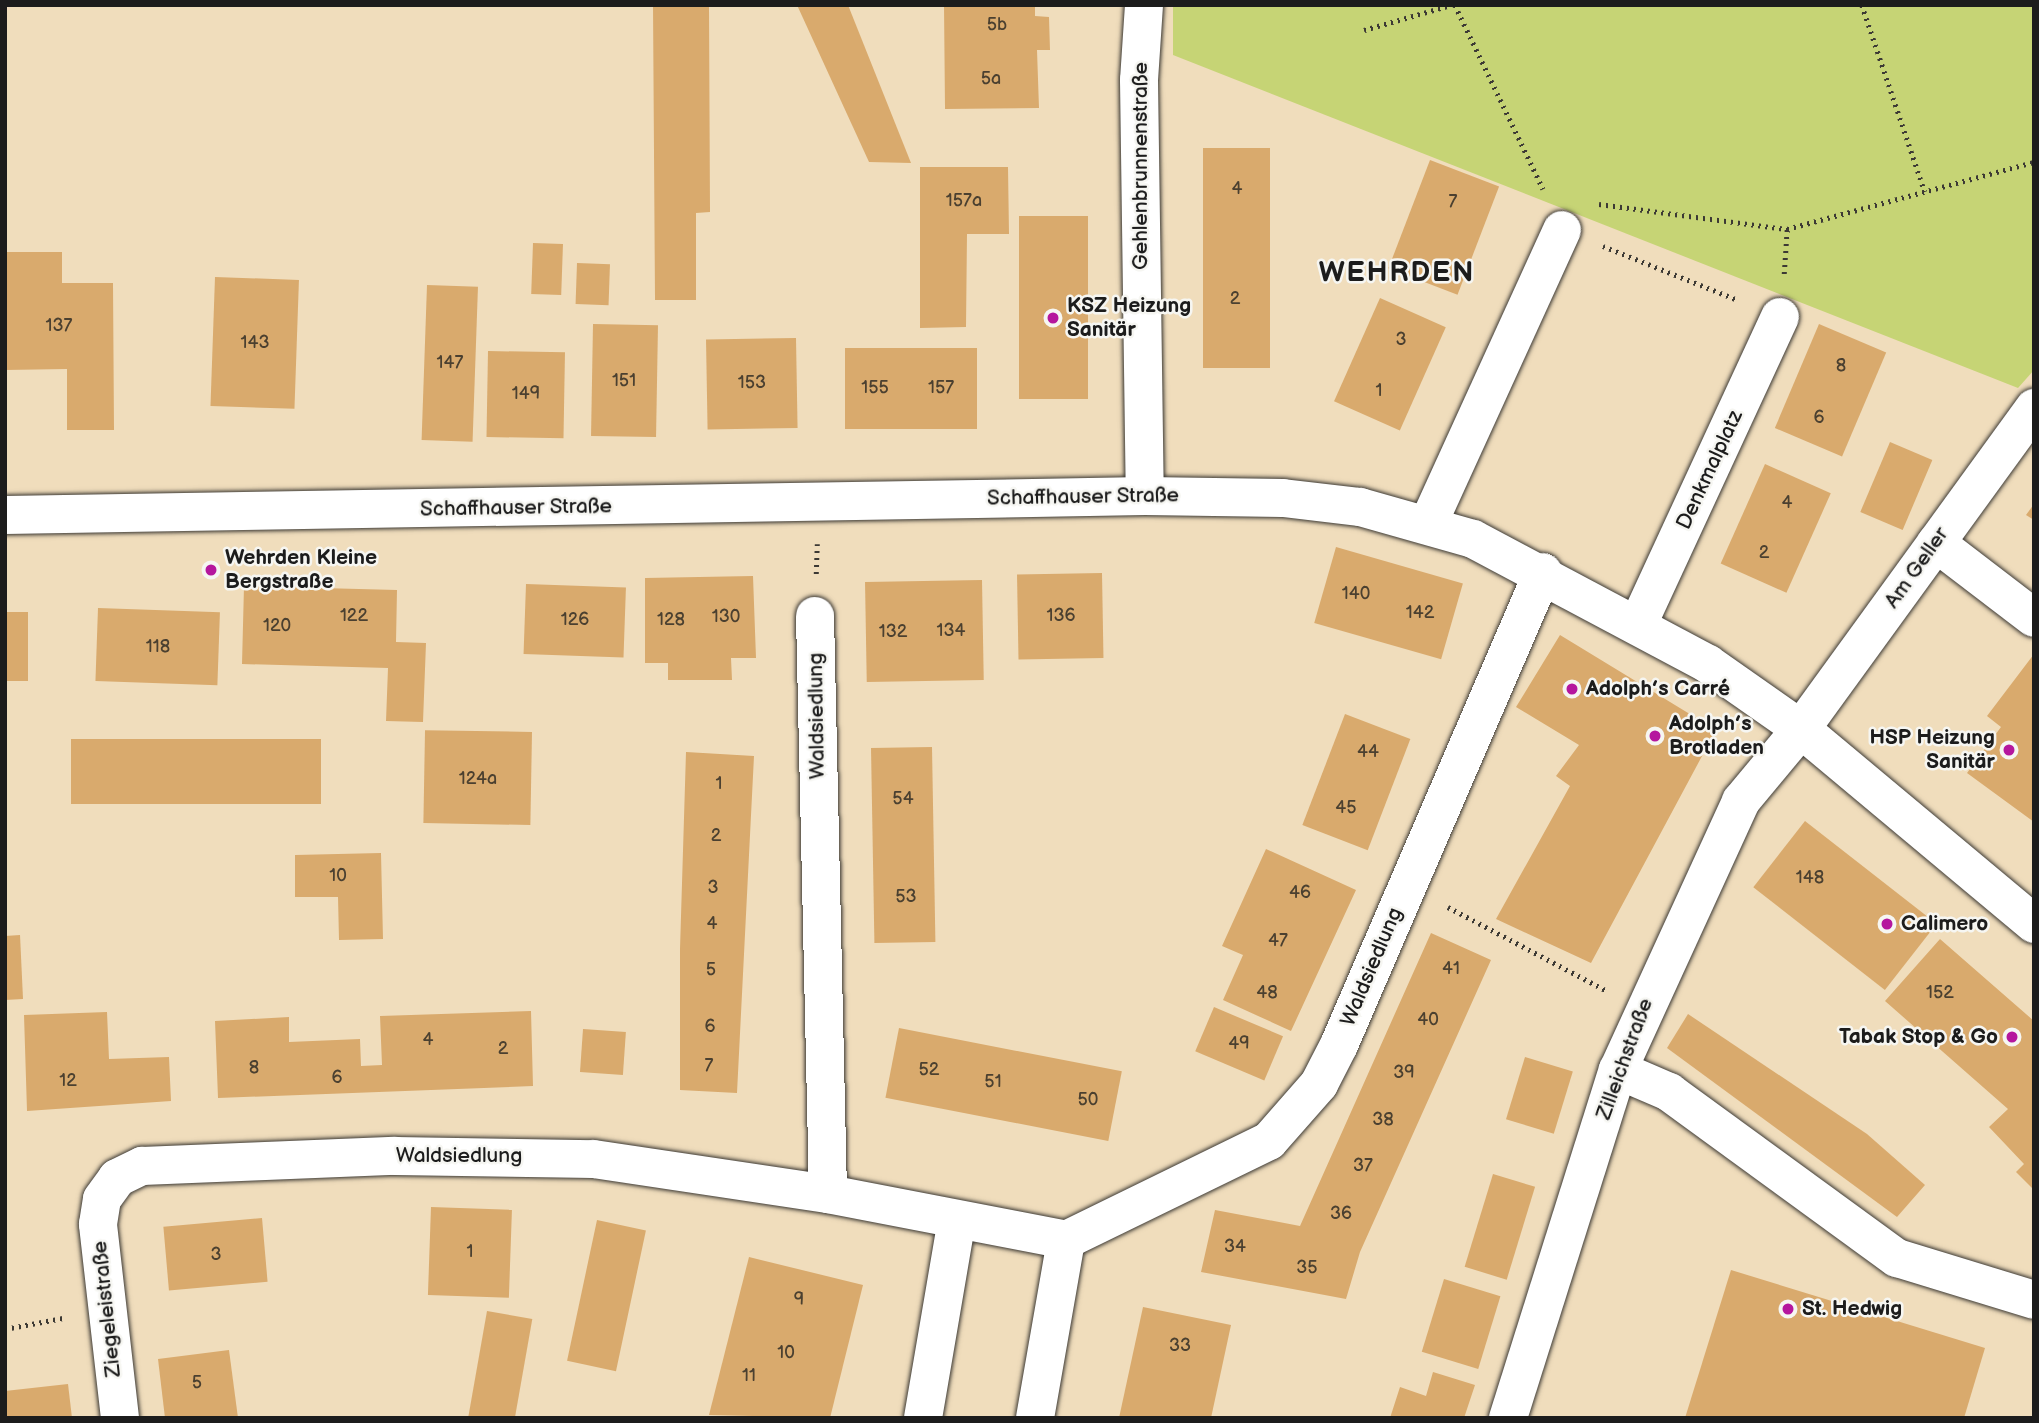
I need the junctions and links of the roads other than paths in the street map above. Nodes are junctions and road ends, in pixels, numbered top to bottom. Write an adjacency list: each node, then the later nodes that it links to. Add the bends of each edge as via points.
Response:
1 (1144, 5): 5 (street, Gehlenbrunnenstraße, via 1139,80)
2 (1574, 216): 7 (street)
3 (1780, 317): 12 (street, Denkmalplatz)
4 (2034, 408): 8 (street, Am Geller)
5 (1145, 496): 6 (street, Schaffhauser Straße); 7 (street, Schaffhauser Straße, via 1283,498)
6 (5, 515)
7 (1428, 524): 9 (street, Schaffhauser Straße)
8 (1936, 543): 11 (street); 13 (street, Am Geller)
9 (1543, 572): 12 (street, Schaffhauser Straße); 19 (street, Waldsiedlung, via 1339,1045 1292,1117 1269,1140 1206,1177)
10 (815, 617): 16 (street, Waldsiedlung)
11 (2034, 618)
12 (1639, 622): 13 (street, Schaffhauser Straße)
13 (1801, 729): 14 (street, Schaffhauser Straße); 15 (street, Zilleichstraße, via 1741,800)
14 (2034, 924)
15 (1618, 1070): 20 (street, via 1669,1092 1897,1258); 24 (street, Zilleichstraße)
16 (828, 1194): 17 (street, Waldsiedlung, via 594,1159 395,1156 142,1166 117,1178); 18 (street, Waldsiedlung)
17 (102, 1199): 21 (street, Ziegeleistraße, via 105,1310)
18 (957, 1220): 19 (street, Waldsiedlung); 22 (street)
19 (1066, 1240): 23 (street)
20 (2034, 1300)
21 (120, 1418)
22 (923, 1418)
23 (1035, 1418)
24 (1508, 1418)

